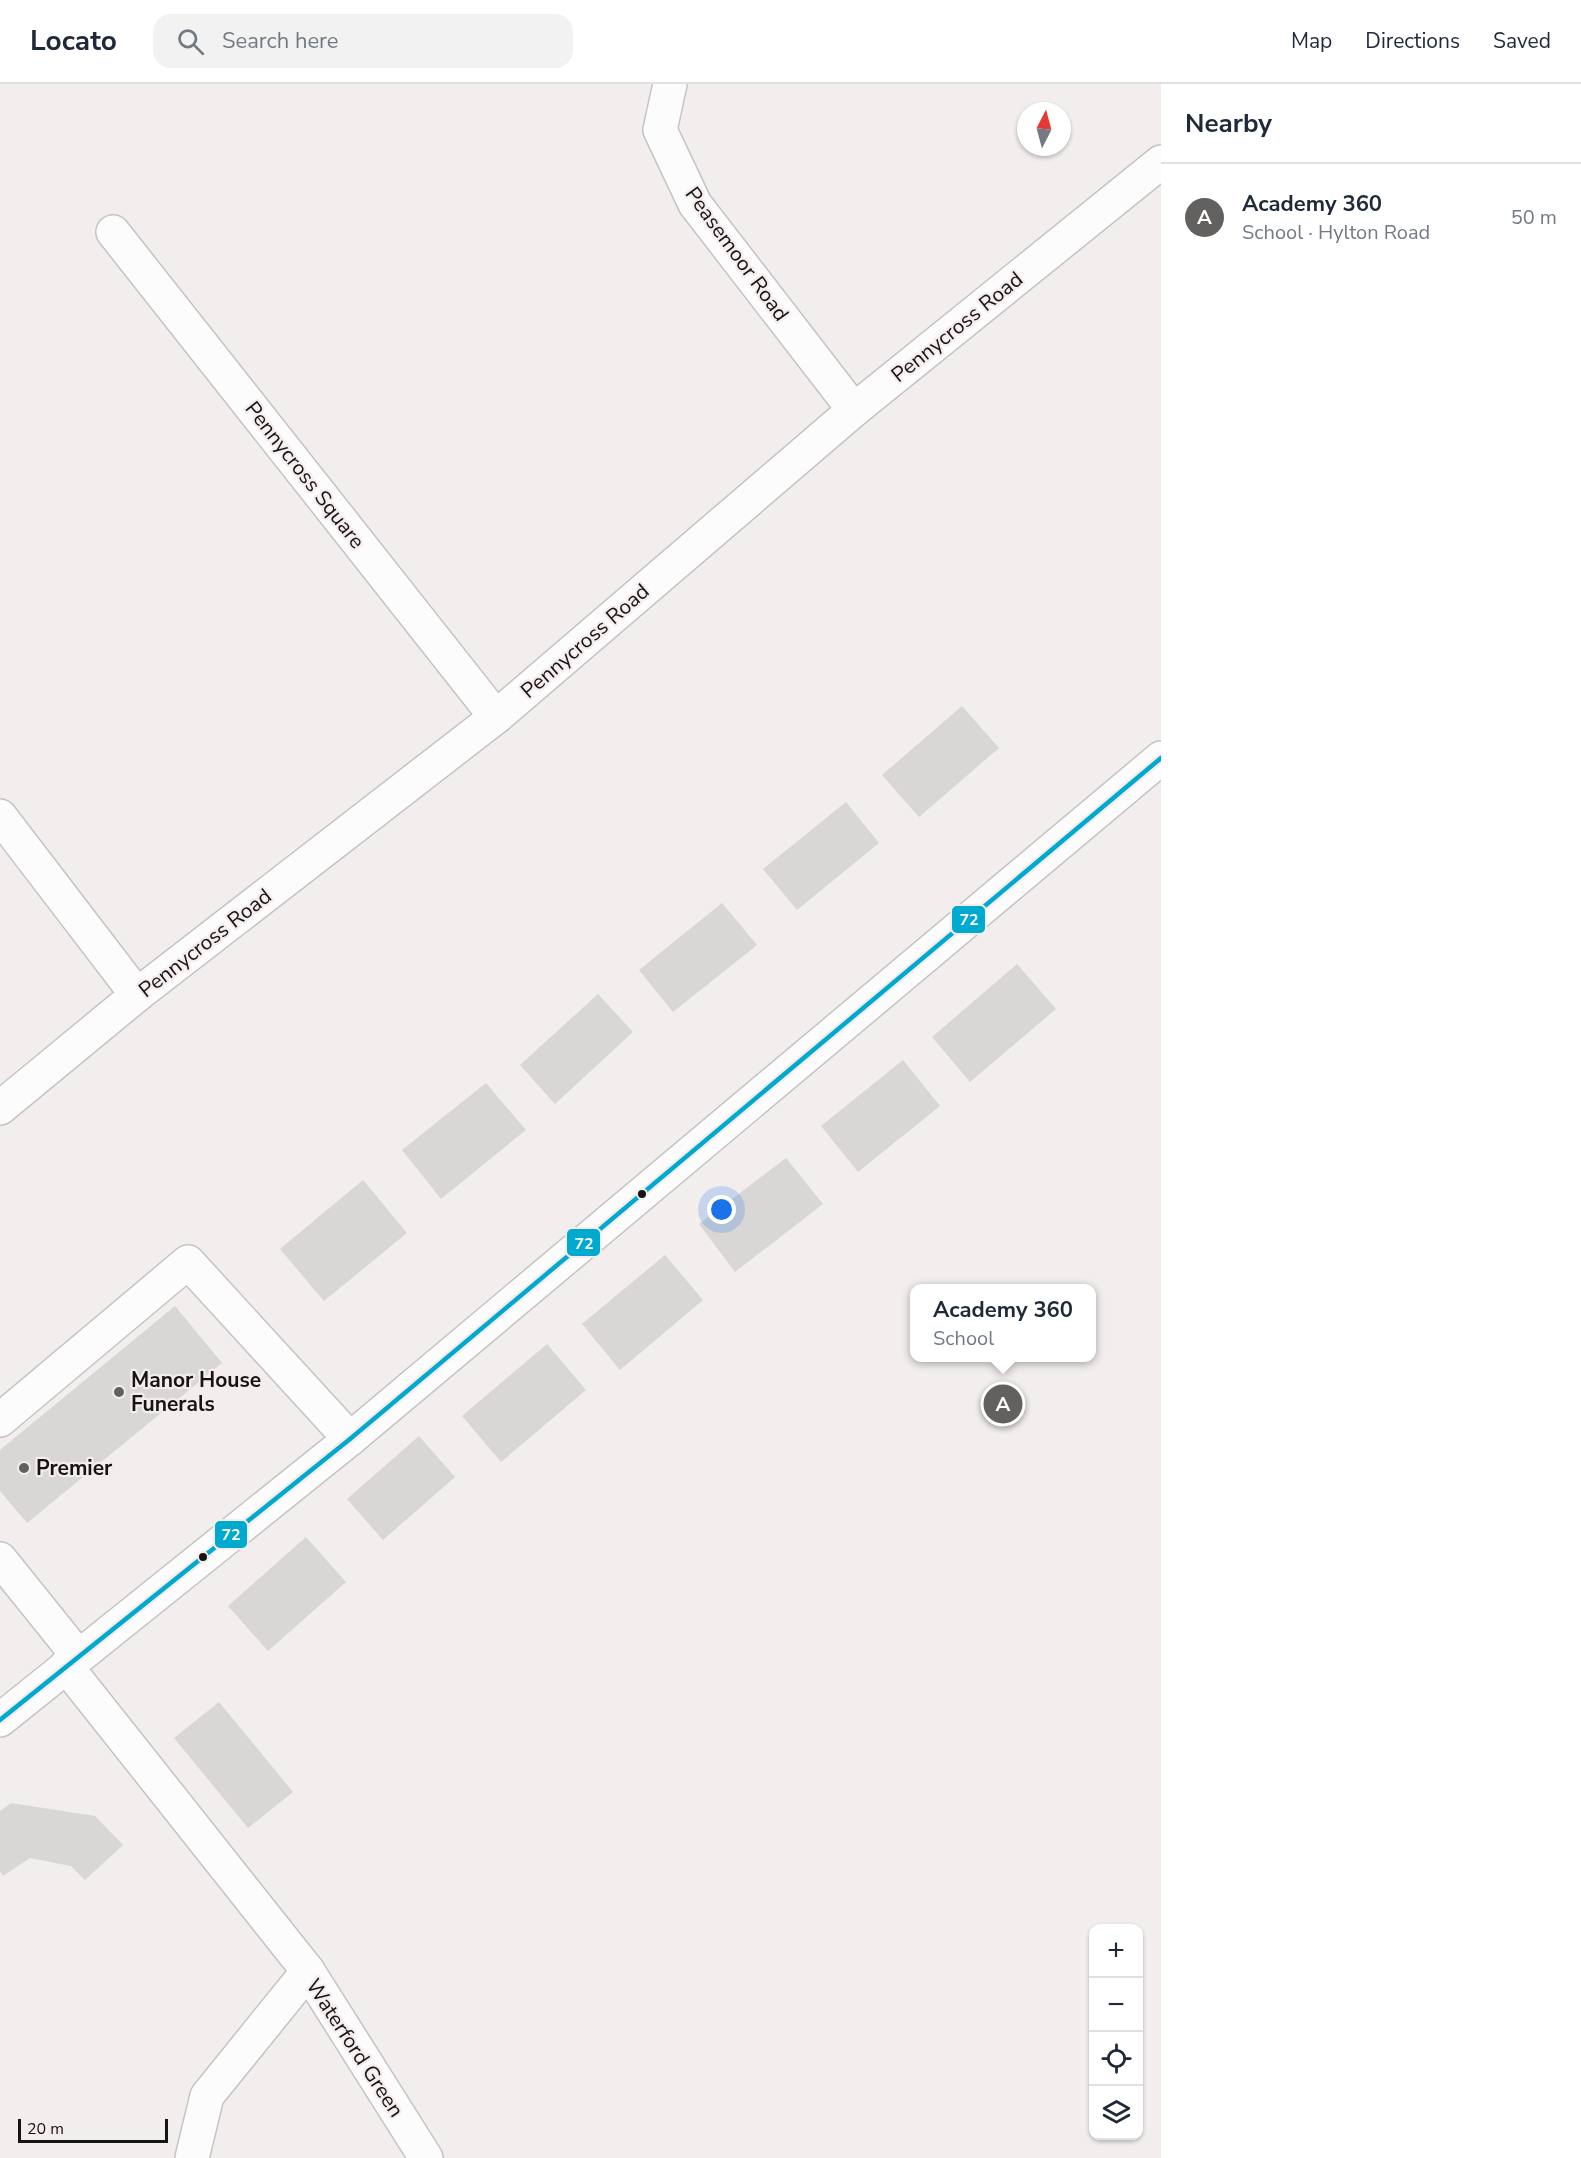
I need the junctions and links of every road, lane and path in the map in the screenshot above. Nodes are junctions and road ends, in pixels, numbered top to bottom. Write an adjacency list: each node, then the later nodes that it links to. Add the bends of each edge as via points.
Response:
1 (670, 84): 4 (street, Peasemoor Road, via 660,130 695,204)
2 (1161, 162): 4 (street, Pennycross Road)
3 (113, 232): 5 (street, Pennycross Square)
4 (854, 410): 5 (street, Pennycross Road)
5 (496, 717): 8 (street, Pennycross Road)
6 (1161, 758): 11 (street)
7 (0, 816): 8 (street)
8 (137, 995): 9 (street, Pennycross Road)
9 (0, 1107)
10 (0, 1420): 11 (street, via 188,1262)
11 (350, 1439): 13 (street)
12 (0, 1559): 13 (street)
13 (72, 1661): 14 (street); 15 (street)
14 (0, 1720)
15 (308, 1971): 16 (street, Waterford Green, via 207,2096); 17 (street, Waterford Green)
16 (192, 2158)
17 (426, 2158)

